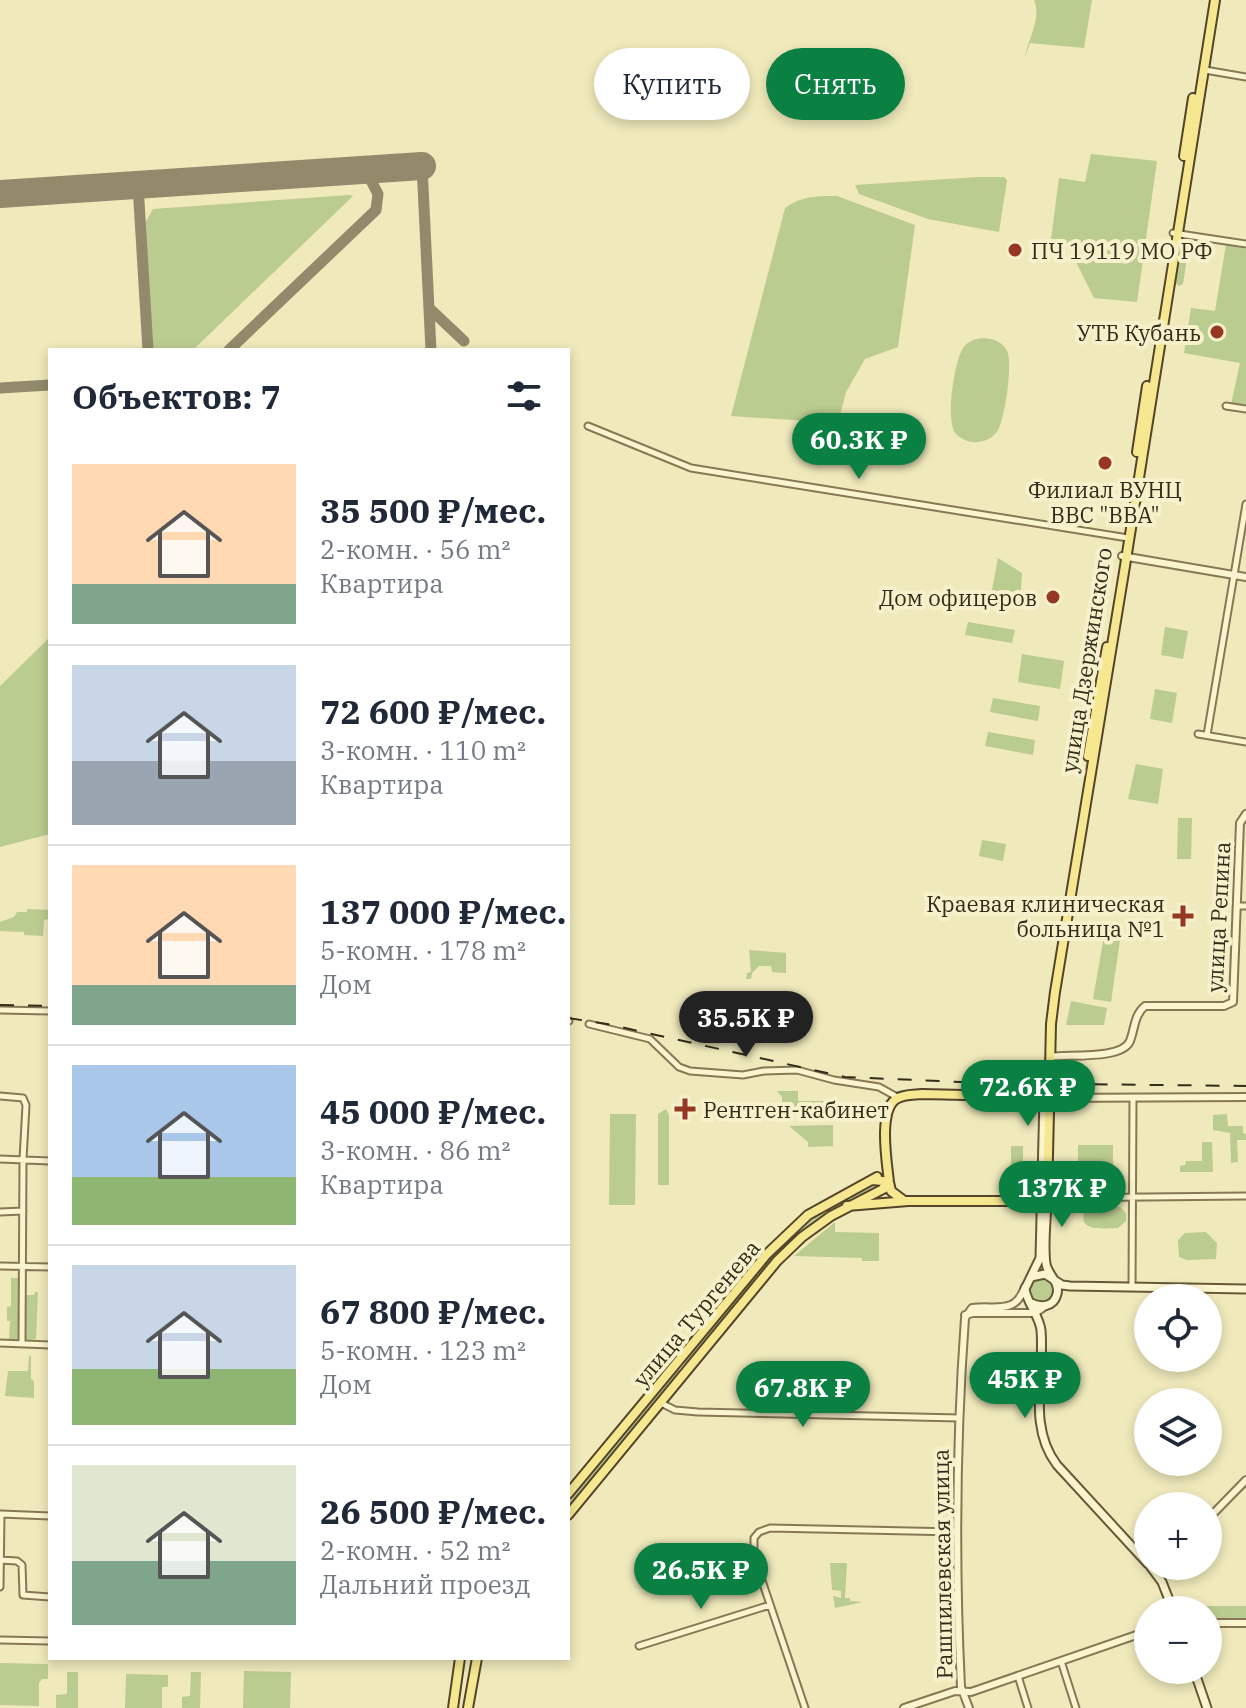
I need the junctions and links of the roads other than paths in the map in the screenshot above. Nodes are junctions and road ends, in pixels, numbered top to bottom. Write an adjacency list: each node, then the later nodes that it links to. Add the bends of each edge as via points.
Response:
1 (1212, 0): 2 (main road, улица Дзержинского); 4 (main road, улица Дзержинского)
2 (1204, 70): 3 (street); 4 (main road, улица Дзержинского)
3 (1246, 77)
4 (1175, 233): 5 (street); 10 (main road, улица Дзержинского)
5 (1246, 244)
6 (1226, 406): 7 (street)
7 (1246, 409)
8 (588, 426): 10 (street, via 674,463 709,472)
9 (1246, 504): 12 (street)
10 (1127, 538): 11 (main road, улица Дзержинского)
11 (1124, 556): 12 (street); 23 (main road, улица Дзержинского, via 1055,992); 25 (main road, улица Дзержинского, via 1052,978)
12 (1233, 575): 13 (street); 15 (street)
13 (1246, 577)
14 (1198, 734): 15 (street)
15 (1207, 735): 16 (street)
16 (1246, 742)
17 (1246, 814): 18 (street, улица Репина, via 1240,823)
18 (1237, 906): 19 (street); 23 (street, улица Репина, via 1230,1005 1145,1006 1122,1050)
19 (1246, 906)
20 (0, 1010): 21 (street)
21 (48, 1011)
22 (589, 1024): 27 (street, via 650,1039 690,1071 743,1075 797,1070 879,1087)
23 (1050, 1057): 25 (main road, улица Дзержинского)
24 (0, 1096): 31 (street, via 23,1098 26,1105)
25 (1046, 1097): 27 (main road); 28 (street); 36 (main road, улица Дзержинского)
26 (1246, 1097): 28 (street)
27 (897, 1098): 29 (main road, via 887,1113)
28 (1133, 1098): 35 (street)
29 (886, 1151): 33 (main road, via 883,1171); 37 (main road, via 889,1185)
30 (0, 1159): 31 (street)
31 (23, 1159): 32 (street); 39 (street)
32 (48, 1161)
33 (872, 1180): 38 (main road, улица Тургенева, via 883,1181 885,1188); 58 (main road, улица Тургенева, via 798,1223)
34 (1246, 1196): 35 (street)
35 (1134, 1197): 36 (street); 47 (street)
36 (1044, 1200): 37 (main road, улица Тургенева); 44 (main road, улица Дзержинского, via 1040,1258); 45 (main road, улица Дзержинского, via 1046,1258)
37 (908, 1201): 38 (main road, улица Тургенева)
38 (847, 1206): 59 (main road, улица Тургенева, via 787,1251)
39 (23, 1211): 40 (street); 42 (street)
40 (0, 1212)
41 (0, 1266): 42 (street)
42 (23, 1266): 43 (street); 56 (street)
43 (48, 1267)
44 (1030, 1278): 45 (main road, via 1040,1273); 46 (main road, улица Дзержинского)
45 (1054, 1279): 47 (main road, via 1070,1286); 50 (main road, улица Дзержинского, via 1058,1293)
46 (1025, 1287): 49 (main road); 53 (street, via 1014,1305 972,1308)
47 (1132, 1287): 48 (main road)
48 (1246, 1289)
49 (1030, 1301): 50 (main road); 52 (main road)
50 (1047, 1305): 52 (street)
51 (1014, 1313): 52 (street); 53 (street); 54 (street)
52 (1035, 1313): 54 (main road)
53 (965, 1315): 63 (street, Рашпилевская улица)
54 (1039, 1324): 71 (main road, via 1040,1425 1046,1448)
55 (0, 1343): 56 (street)
56 (22, 1343): 57 (street)
57 (48, 1345)
58 (682, 1357): 59 (main road, via 685,1365); 60 (main road, улица Тургенева)
59 (694, 1362): 61 (main road, улица Тургенева)
60 (673, 1367): 61 (main road, via 681,1367); 65 (main road, улица Тургенева)
61 (681, 1378): 62 (main road, улица Тургенева)
62 (661, 1403): 63 (street, Рашпилевская улица, via 698,1412); 67 (main road, улица Тургенева)
63 (959, 1418): 70 (street, Рашпилевская улица)
64 (1246, 1480): 66 (street)
65 (570, 1492)
66 (1222, 1505)
67 (570, 1513)
68 (1, 1514): 69 (street); 72 (street)
69 (48, 1516)
70 (957, 1532): 75 (street, via 764,1530 754,1538 752,1550); 87 (street, Рашпилевская улица)
71 (1134, 1549)
72 (0, 1560): 73 (street); 74 (street, via 21,1563 23,1595)
73 (0, 1587)
74 (48, 1597)
75 (770, 1605): 81 (street); 90 (street)
76 (1222, 1623): 77 (street)
77 (1246, 1623)
78 (1134, 1636): 84 (street)
79 (0, 1640): 80 (street)
80 (48, 1641)
81 (639, 1646)
82 (460, 1660): 88 (main road)
83 (477, 1660): 89 (main road)
84 (1061, 1661): 85 (street); 94 (street)
85 (1018, 1676): 87 (street); 93 (street)
86 (1199, 1684): 95 (main road)
87 (961, 1691): 91 (street); 92 (street, Рашпилевская улица)
88 (453, 1708)
89 (468, 1708)
90 (805, 1708)
91 (904, 1708)
92 (969, 1708)
93 (1028, 1708)
94 (1076, 1708)
95 (1207, 1708)

